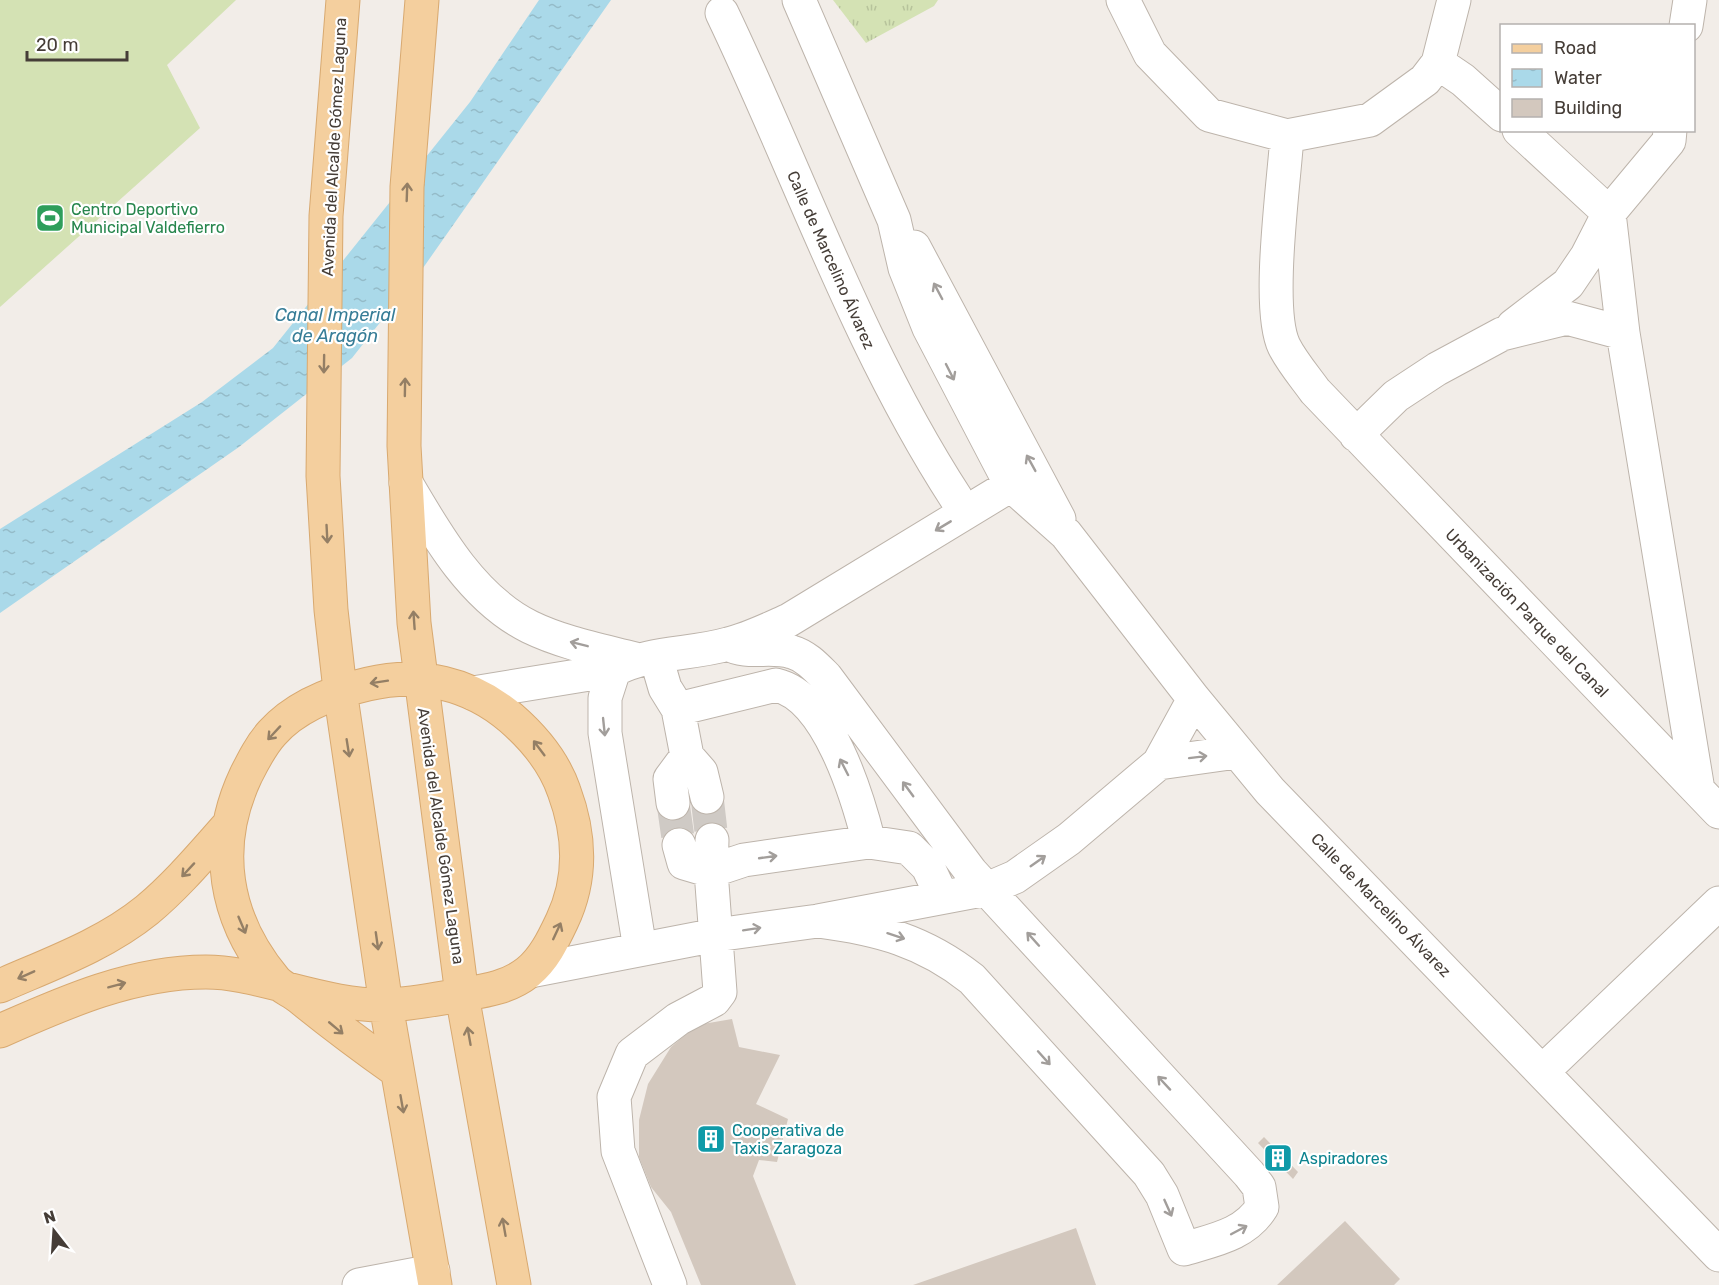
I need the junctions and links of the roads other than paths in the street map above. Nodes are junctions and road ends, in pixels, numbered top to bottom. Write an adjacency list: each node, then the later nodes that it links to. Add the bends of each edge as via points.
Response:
1 (343, 0): 26 (main road, Avenida del Alcalde Gómez Laguna, one-way to 26, via 326,216 324,476 331,610)
2 (799, 0): 15 (street, Calle de Marcelino Álvarez)
3 (1123, 0): 13 (street, via 1150,54 1209,115)
4 (1454, 0): 9 (street)
5 (1690, 0): 8 (street)
6 (422, 4): 19 (main road, Avenida del Alcalde Gómez Laguna, one-way to 6, via 407,187)
7 (722, 13): 21 (street, Calle de Marcelino Álvarez, via 880,369)
8 (1686, 24)
9 (1438, 63): 10 (street); 13 (street, via 1425,80 1370,120)
10 (1500, 113)
11 (1521, 132): 14 (street)
12 (1670, 132): 14 (street, via 1669,141)
13 (1287, 136): 18 (street, Urbanización Parque del Canal, via 1277,321 1284,345 1315,392)
14 (1609, 213): 16 (street, Urbanización Parque del Canal); 17 (street, via 1568,284)
15 (894, 220): 20 (street, Calle de Marcelino Álvarez, one-way to 20, via 905,268 921,311); 22 (street, Calle de Marcelino Álvarez, one-way to 15, via 919,254)
16 (1623, 333): 17 (street, via 1568,318); 34 (street, Urbanización Parque del Canal)
17 (1503, 334): 18 (street, via 1396,396)
18 (1356, 435): 34 (street, Urbanización Parque del Canal)
19 (406, 483): 24 (street, Avenida del Alcalde Gómez Laguna, one-way to 19, via 564,640 511,616 451,555); 25 (main road, Avenida del Alcalde Gómez Laguna, one-way to 19)
20 (1011, 485): 22 (street, Calle de Marcelino Álvarez); 23 (street, one-way to 23, via 789,620)
21 (956, 498)
22 (1066, 534): 28 (street, Calle de Marcelino Álvarez)
23 (728, 644): 24 (street); 37 (street, one-way to 23, via 815,666 792,652 740,651)
24 (635, 662): 27 (street); 29 (street, via 665,688); 47 (street, one-way to 47, via 604,698 605,733)
25 (420, 678): 26 (main road, one-way to 26); 27 (main road); 51 (main road, Avenida del Alcalde Gómez Laguna)
26 (340, 690): 36 (main road, one-way to 36, via 298,711 272,733 238,792); 52 (main road, Avenida del Alcalde Gómez Laguna, one-way to 52)
27 (472, 693): 48 (main road, one-way to 27, via 551,944 569,906 577,860 576,834 562,787 537,745 502,711)
28 (1194, 699): 30 (street, Calle de Marcelino Álvarez); 32 (street)
29 (678, 709): 31 (street); 38 (street, one-way to 29, via 851,782 821,721 801,696 788,687 776,685)
30 (1237, 752): 32 (street, one-way to 30); 55 (street, Calle de Marcelino Álvarez, via 1270,791)
31 (687, 756): 33 (street, via 701,772); 35 (street, via 670,779)
32 (1159, 763): 42 (street, one-way to 32, via 1016,877 1069,839)
33 (707, 797)
34 (1709, 801)
35 (673, 803)
36 (227, 827): 49 (main road, one-way to 49, via 172,886 120,929 81,951); 50 (main road, one-way to 50, via 229,891 237,914 248,940)
37 (945, 839): 40 (street); 42 (street)
38 (869, 842): 40 (street, via 909,848); 41 (street, one-way to 38, via 744,860)
39 (679, 845): 41 (street, via 684,863)
40 (913, 852): 43 (street, via 928,867)
41 (712, 855): 46 (street)
42 (987, 889): 43 (street); 45 (street, one-way to 42, via 900,937 953,964 972,979 1149,1174 1173,1218 1184,1250 1233,1234 1253,1222 1262,1208 1259,1187 1249,1174)
43 (942, 897): 45 (street)
44 (1719, 903): 55 (street)
45 (818, 921): 46 (street, one-way to 45)
46 (716, 935): 47 (street); 60 (street, via 720,992 714,1000 678,1019 632,1054 614,1097 618,1151)
47 (640, 950): 48 (street)
48 (530, 971): 51 (main road, via 501,988)
49 (0, 986)
50 (284, 987): 52 (main road, via 347,1002); 53 (main road, one-way to 50, via 98,990 167,975 206,972); 54 (main road, one-way to 54)
51 (462, 995): 52 (main road); 59 (main road, Avenida del Alcalde Gómez Laguna, one-way to 51)
52 (386, 1005): 54 (main road, Avenida del Alcalde Gómez Laguna)
53 (0, 1031)
54 (397, 1071): 57 (main road, Avenida del Alcalde Gómez Laguna, one-way to 57)
55 (1542, 1072): 56 (street, Calle de Marcelino Álvarez)
56 (1719, 1255)
57 (434, 1278): 58 (street)
58 (359, 1285)
59 (514, 1285)
60 (670, 1285)

